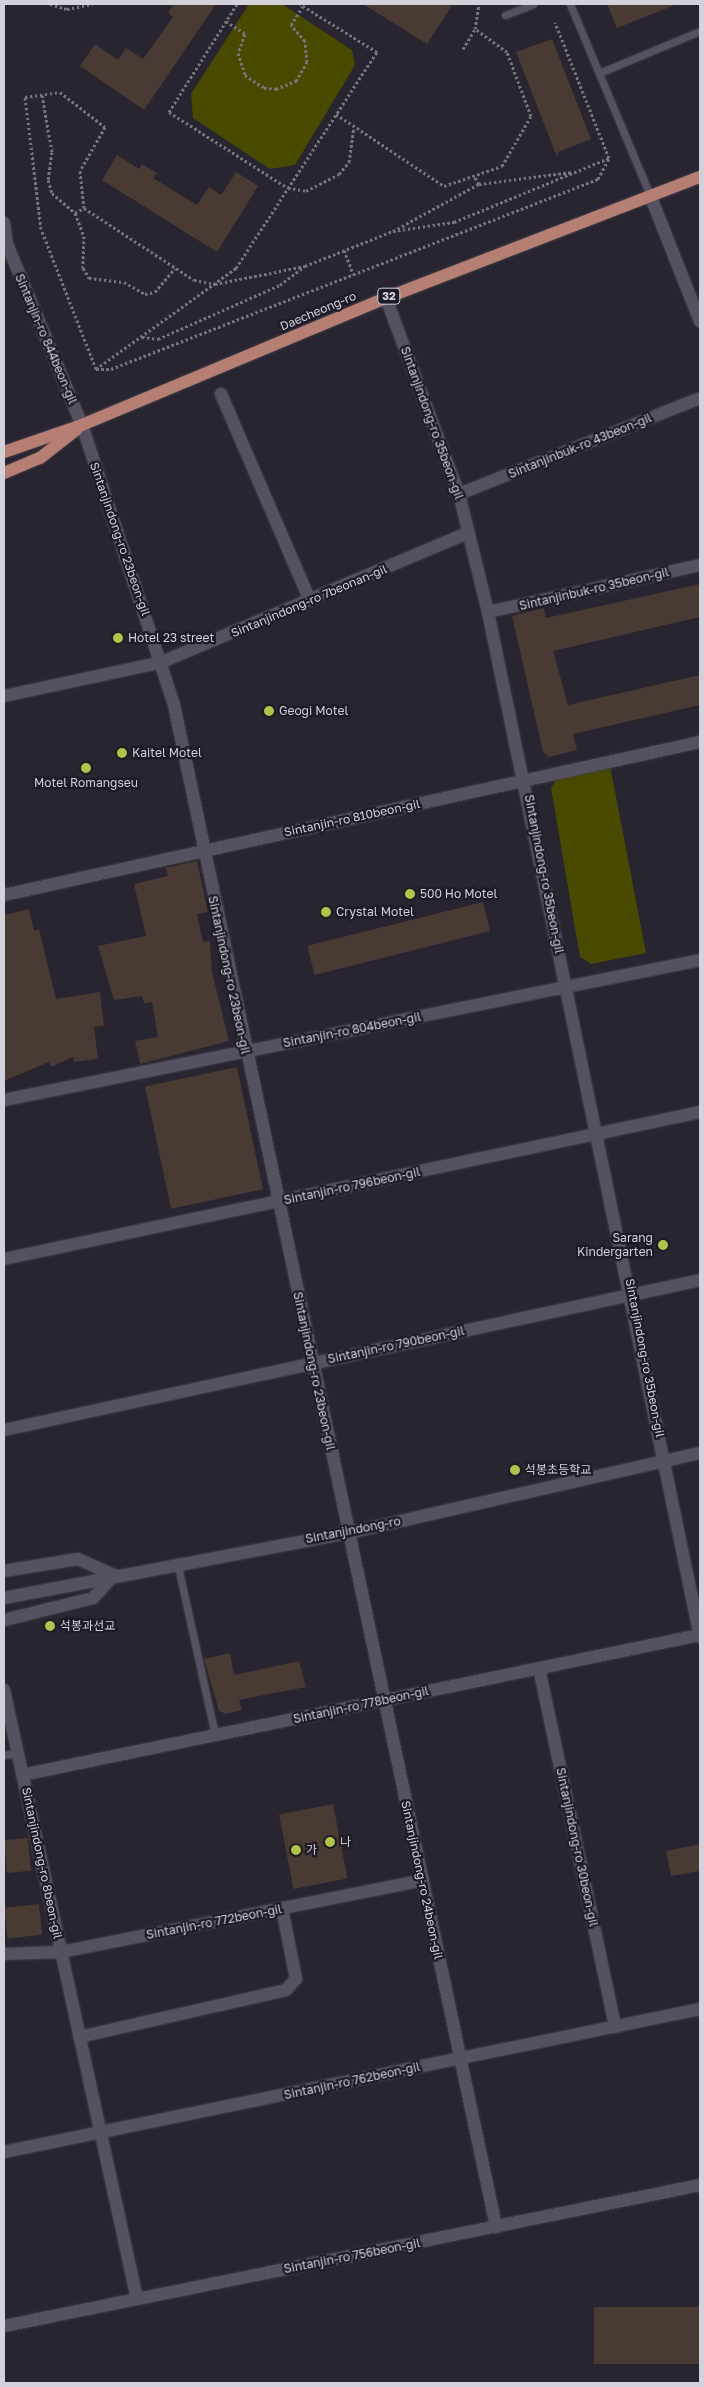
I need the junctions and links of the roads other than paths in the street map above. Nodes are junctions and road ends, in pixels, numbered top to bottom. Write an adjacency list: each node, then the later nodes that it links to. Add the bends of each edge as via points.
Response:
1 (533, 4): 3 (lane)
2 (570, 4): 5 (lane)
3 (505, 15)
4 (700, 31): 5 (lane)
5 (599, 73): 7 (lane)
6 (700, 176): 7 (main road, Daecheong-ro / 32)
7 (650, 195): 10 (main road, Daecheong-ro / 32); 11 (street)
8 (4, 223): 9 (street, Sintanjin-ro 844beon-gil)
9 (5, 244): 14 (street, Sintanjin-ro 844beon-gil)
10 (386, 298): 14 (main road, Daecheong-ro / 32); 17 (street, Sintanjindong-ro 35beon-gil)
11 (700, 321)
12 (221, 394): 20 (street)
13 (700, 398): 17 (street, Sintanjinbuk-ro 43beon-gil)
14 (82, 425): 15 (main road, Daecheong-ro / 32); 16 (main road, 32, via 40,458); 22 (street, Sintanjindong-ro 23beon-gil)
15 (4, 452)
16 (4, 473)
17 (459, 494): 18 (street, Sintanjindong-ro 35beon-gil)
18 (467, 533): 20 (street, Sintanjindong-ro 7beonan-gil); 21 (street, Sintanjindong-ro 35beon-gil)
19 (700, 565): 21 (street, Sintanjinbuk-ro 35beon-gil)
20 (310, 601): 22 (street, Sintanjindong-ro 7beonan-gil)
21 (488, 612): 25 (street, Sintanjindong-ro 35beon-gil)
22 (162, 662): 23 (street, Sintanjindong-ro 7beonan-gil); 26 (street, Sintanjindong-ro 23beon-gil)
23 (4, 696)
24 (700, 742): 25 (street, Sintanjin-ro 810beon-gil)
25 (525, 780): 26 (street, Sintanjin-ro 810beon-gil); 29 (street, Sintanjindong-ro 35beon-gil)
26 (202, 851): 27 (street, Sintanjin-ro 810beon-gil); 30 (street, Sintanjindong-ro 23beon-gil)
27 (4, 894)
28 (700, 960): 29 (street, Sintanjin-ro 804beon-gil)
29 (567, 986): 30 (street, Sintanjin-ro 804beon-gil); 33 (street, Sintanjindong-ro 35beon-gil)
30 (245, 1051): 31 (street, Sintanjin-ro 804beon-gil); 34 (street, Sintanjindong-ro 23beon-gil)
31 (4, 1100)
32 (700, 1112): 33 (street, Sintanjin-ro 796beon-gil)
33 (598, 1134): 34 (street, Sintanjin-ro 796beon-gil); 37 (street, Sintanjindong-ro 35beon-gil)
34 (277, 1202): 35 (street, Sintanjin-ro 796beon-gil); 38 (street, Sintanjindong-ro 23beon-gil)
35 (4, 1259)
36 (700, 1280): 37 (street, Sintanjin-ro 790beon-gil)
37 (632, 1294): 38 (street, Sintanjin-ro 790beon-gil); 41 (street, Sintanjindong-ro 35beon-gil)
38 (313, 1364): 39 (street, Sintanjin-ro 790beon-gil); 42 (street, Sintanjindong-ro 23beon-gil)
39 (4, 1430)
40 (700, 1453): 41 (street, Sintanjindong-ro)
41 (665, 1460): 42 (street, Sintanjindong-ro); 48 (street, Sintanjindong-ro 35beon-gil)
42 (348, 1533): 43 (street, Sintanjindong-ro); 51 (street, Sintanjindong-ro 24beon-gil)
43 (177, 1562): 45 (street, Sintanjindong-ro); 52 (lane)
44 (4, 1571): 45 (street, via 78,1559)
45 (114, 1575): 46 (street, Sintanjindong-ro); 47 (street, via 94,1598)
46 (4, 1598)
47 (4, 1620)
48 (700, 1636): 49 (street, Sintanjin-ro 778beon-gil)
49 (539, 1668): 51 (street, Sintanjin-ro 778beon-gil); 61 (street, Sintanjindong-ro 30beon-gil)
50 (4, 1690): 53 (street, Sintanjindong-ro 8beon-gil)
51 (384, 1700): 52 (street, Sintanjin-ro 778beon-gil); 56 (street, Sintanjindong-ro 24beon-gil)
52 (215, 1735): 55 (street, Sintanjin-ro 778beon-gil)
53 (18, 1753): 54 (lane); 55 (street, Sintanjindong-ro 8beon-gil)
54 (4, 1755)
55 (22, 1775): 58 (street, Sintanjindong-ro 8beon-gil)
56 (423, 1880): 57 (street, Sintanjin-ro 772beon-gil); 63 (street, Sintanjindong-ro 24beon-gil)
57 (282, 1908): 58 (street, Sintanjin-ro 772beon-gil); 62 (street, via 296,1979 286,1990)
58 (61, 1952): 59 (street, Sintanjin-ro 772beon-gil); 62 (street, Sintanjindong-ro 8beon-gil)
59 (4, 1954)
60 (700, 2009): 61 (street, Sintanjin-ro 762beon-gil)
61 (615, 2027): 63 (street, Sintanjin-ro 762beon-gil)
62 (79, 2037): 64 (street, Sintanjindong-ro 8beon-gil)
63 (460, 2058): 64 (street, Sintanjin-ro 762beon-gil); 67 (street, Sintanjindong-ro 24beon-gil)
64 (100, 2133): 65 (street, Sintanjin-ro 762beon-gil); 68 (street, Sintanjindong-ro 8beon-gil)
65 (4, 2152)
66 (700, 2185): 67 (street, Sintanjin-ro 756beon-gil)
67 (496, 2226): 68 (street, Sintanjin-ro 756beon-gil)
68 (137, 2299): 69 (street, Sintanjin-ro 756beon-gil)
69 (4, 2326)

